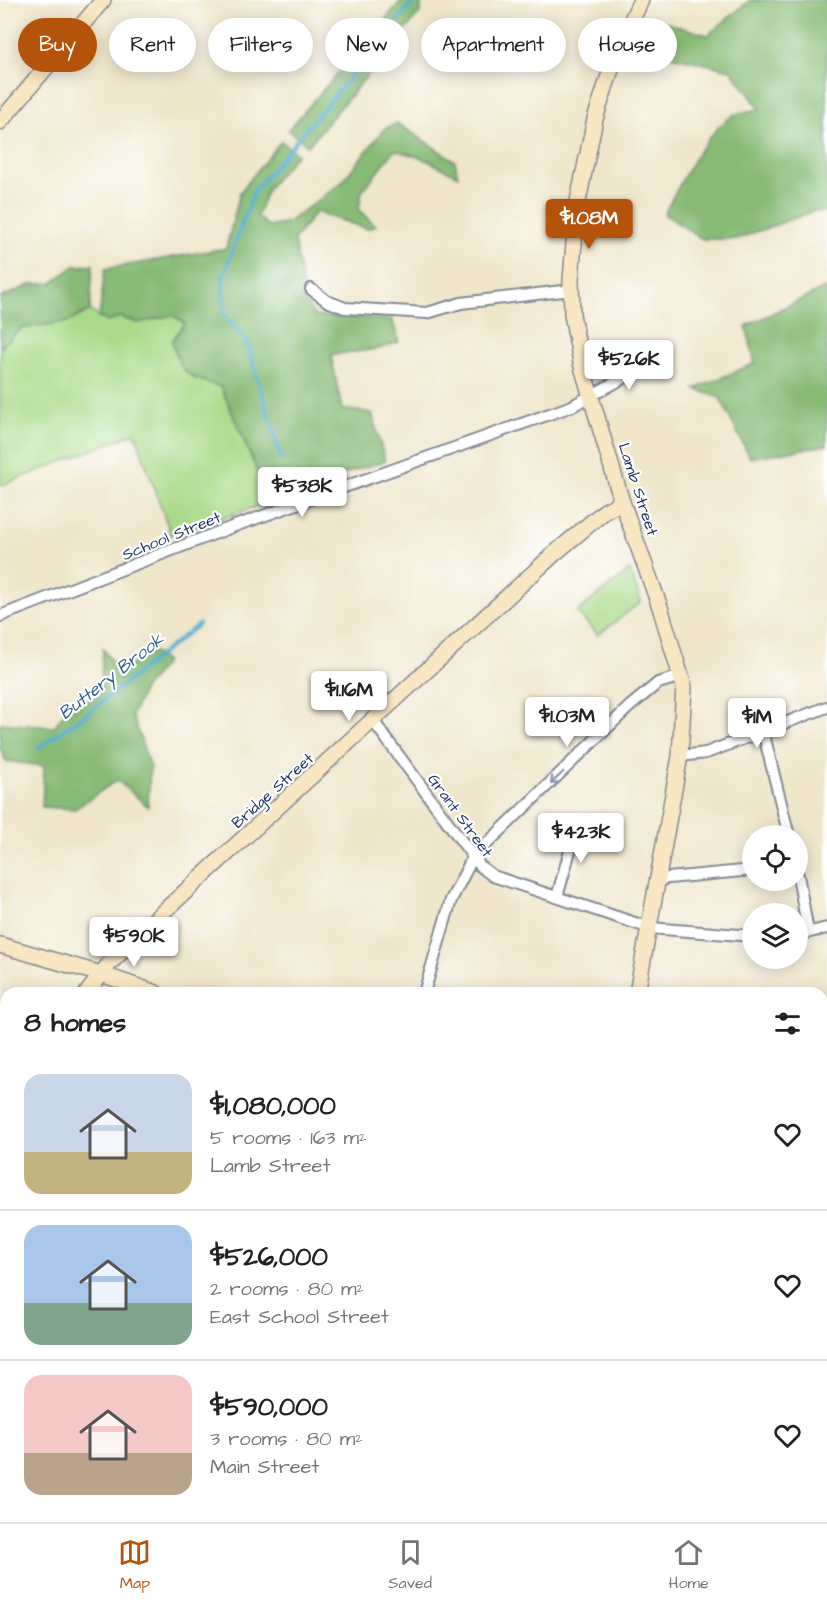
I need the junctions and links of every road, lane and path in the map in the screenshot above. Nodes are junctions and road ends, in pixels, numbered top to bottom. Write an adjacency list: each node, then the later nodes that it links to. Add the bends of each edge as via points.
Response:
1 (103, 0): 3 (main road)
2 (641, 0): 5 (main road, Lamb Street, via 612,64 592,130 575,225)
3 (1, 116)
4 (311, 289): 5 (street, via 345,308 427,313 461,303)
5 (571, 290): 7 (main road, Lamb Street, via 576,346)
6 (655, 361): 7 (street, School Street)
7 (590, 394): 8 (main road, Lamb Street); 9 (street, School Street, via 572,406 522,425 234,526)
8 (622, 502): 10 (main road, Lamb Street); 12 (main road, Bridge Street, via 605,511 555,553)
9 (0, 616)
10 (682, 676): 14 (main road, Lamb Street, via 685,709); 17 (street, one-way to 17, via 658,683 629,707)
11 (827, 707): 13 (street)
12 (374, 722): 17 (street, Grant Street); 26 (main road, Bridge Street, via 150,924)
13 (763, 731): 14 (street, via 706,753); 16 (street)
14 (680, 756): 19 (main road, Lamb Street)
15 (578, 822): 20 (street)
16 (786, 825)
17 (473, 857): 20 (street, Grant Street, via 493,876); 29 (street, via 452,900)
18 (742, 871): 19 (street)
19 (658, 879): 21 (main road, Lamb Street)
20 (557, 897): 21 (street, Grant Street)
21 (650, 928): 24 (street, Grant Street); 30 (main road, Lamb Street)
22 (827, 928): 23 (street)
23 (808, 932)
24 (742, 935)
25 (0, 945): 26 (main road)
26 (101, 974): 27 (main road, Bridge Street); 28 (main road)
27 (91, 987)
28 (139, 987)
29 (426, 987)
30 (638, 987)

